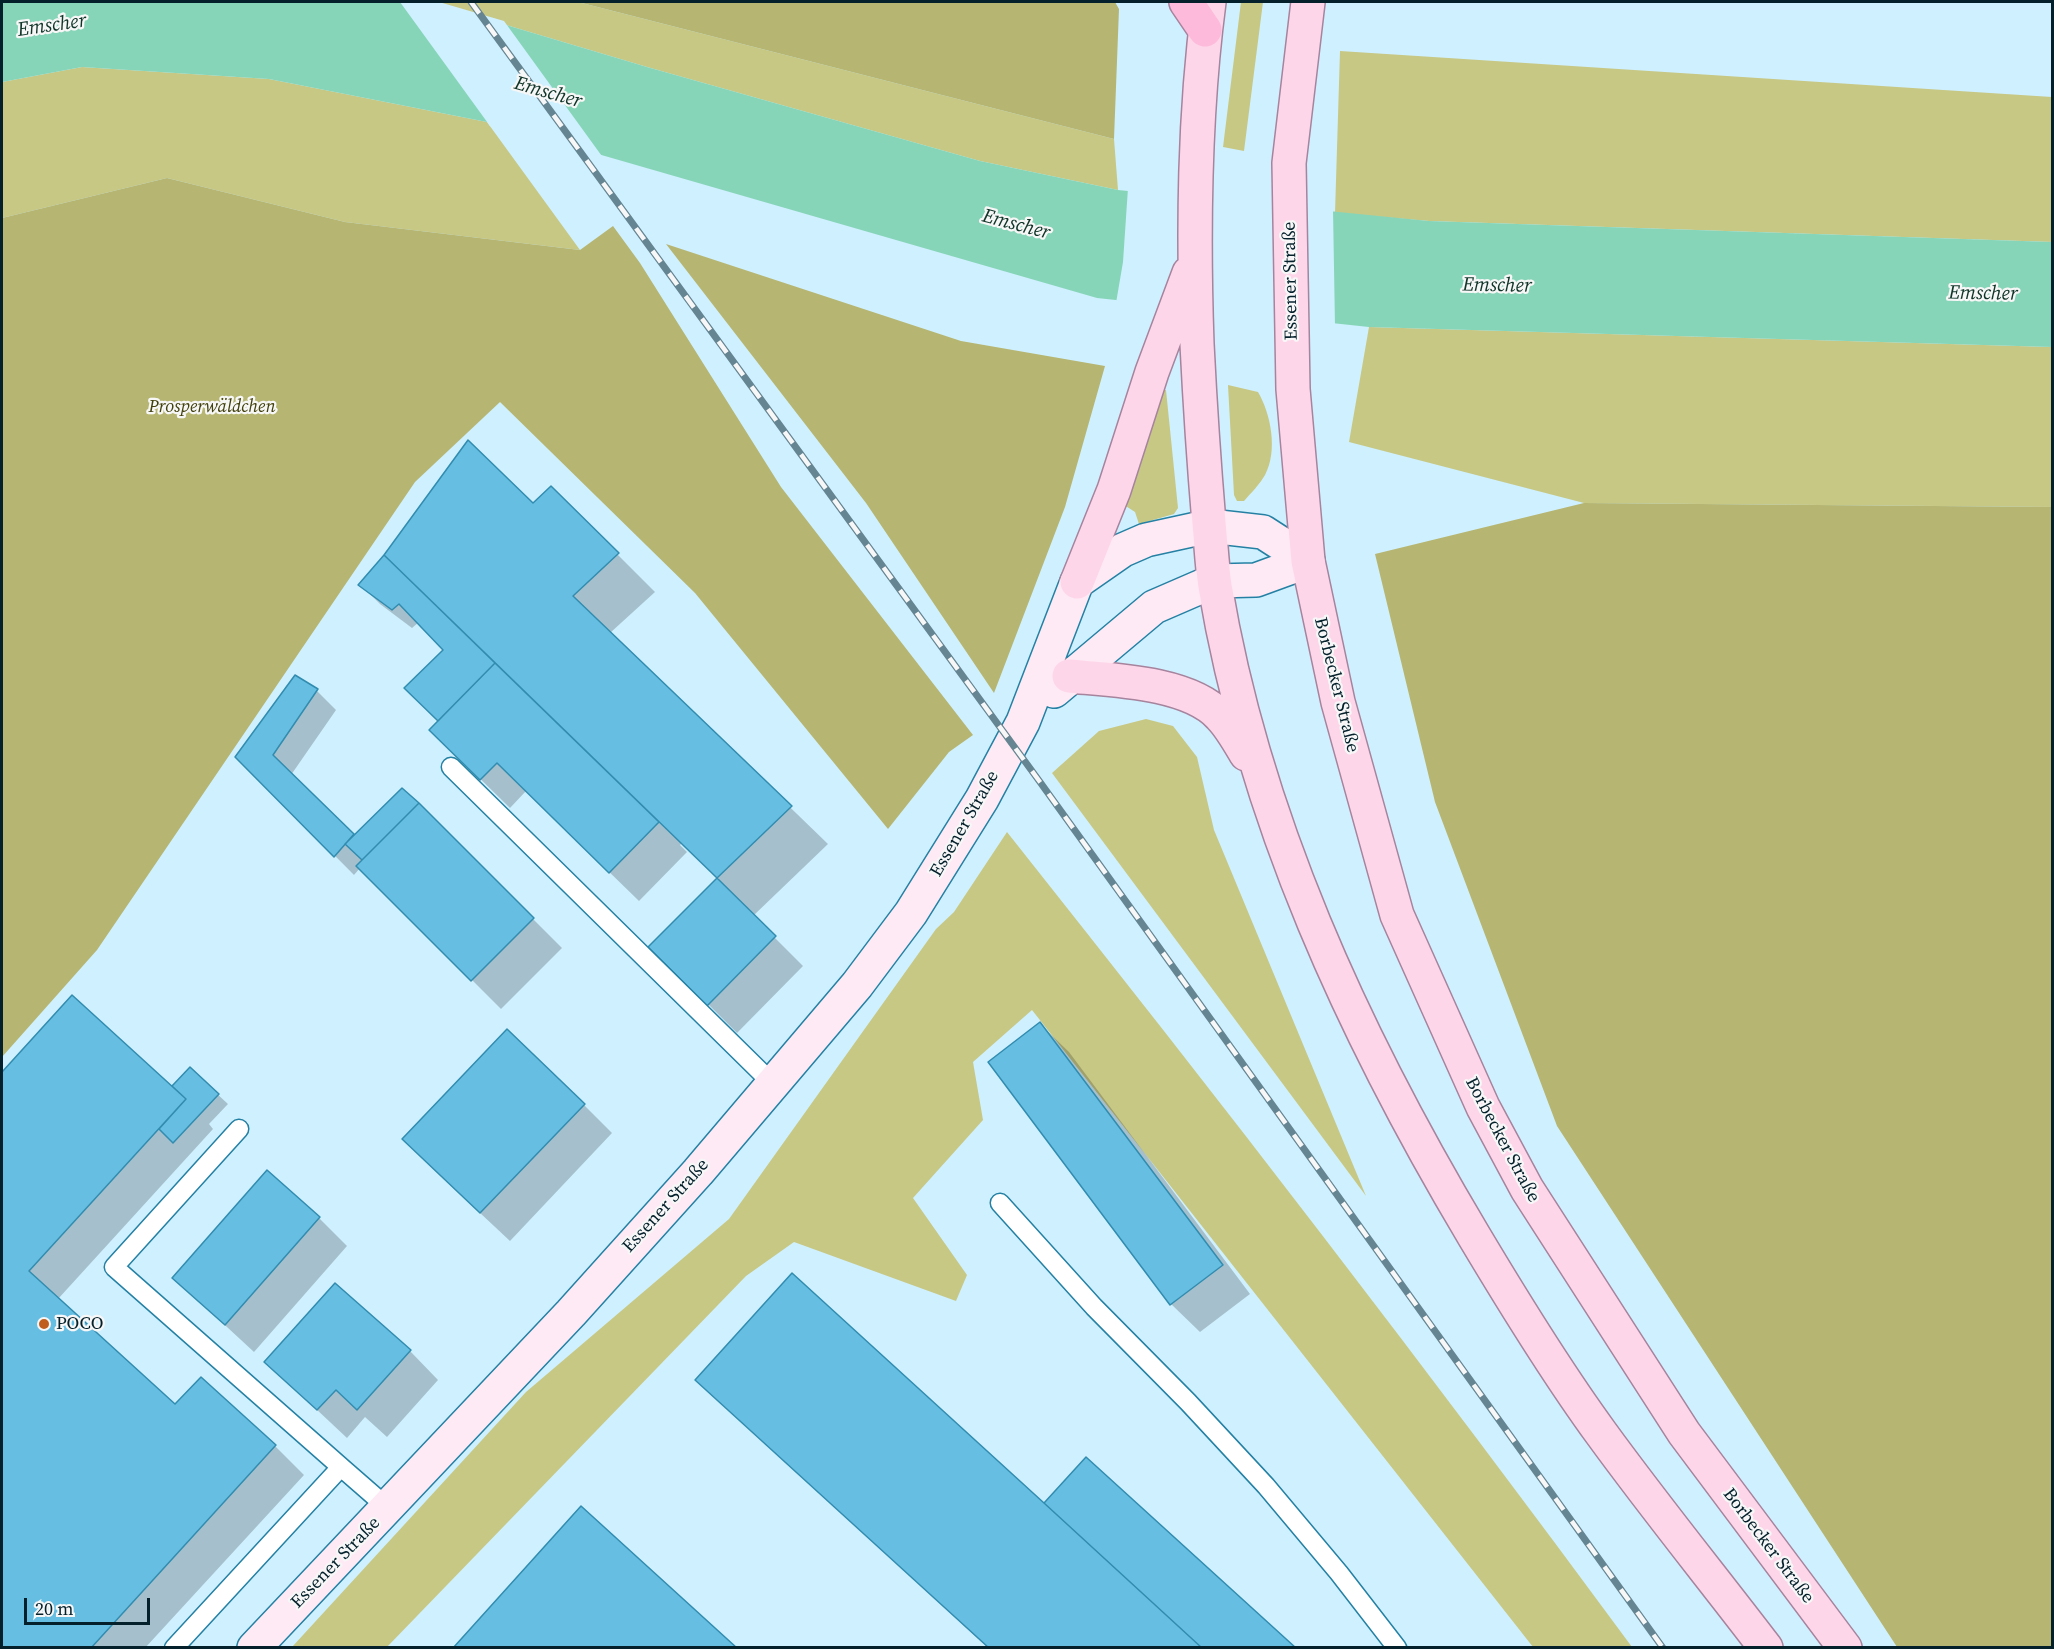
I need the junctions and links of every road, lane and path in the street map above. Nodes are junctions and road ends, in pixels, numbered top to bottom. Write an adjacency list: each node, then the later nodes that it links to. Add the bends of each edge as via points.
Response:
1 (1186, 2): 3 (highway)
2 (1308, 2): 6 (main road, Essener Straße, via 1289,164 1293,389)
3 (1207, 16): 4 (main road, via 1196,151)
4 (1194, 260): 5 (main road); 8 (main road, via 1114,490)
5 (1210, 526): 6 (main road, via 1263,532); 7 (main road); 8 (main road, via 1146,540 1123,550)
6 (1308, 561): 7 (main road, Essener Straße, via 1256,580); 22 (main road, Borbecker Straße, via 1338,702 1397,915 1483,1107 1527,1189 1684,1433)
7 (1214, 581): 9 (main road, Essener Straße, via 1155,608); 12 (main road)
8 (1077, 582): 10 (main road, Essener Straße)
9 (1069, 676): 10 (main road, Essener Straße); 12 (main road, via 1156,686 1219,714 1242,747)
10 (1023, 722): 13 (main road, Essener Straße, via 982,799 911,913 857,985)
11 (451, 766): 13 (lane)
12 (1266, 795): 21 (main road, via 1316,930 1363,1035 1420,1145 1513,1301 1599,1430)
13 (773, 1084): 17 (main road, Essener Straße, via 571,1313)
14 (239, 1129): 16 (lane, via 114,1267)
15 (1000, 1203): 20 (lane, via 1266,1486)
16 (341, 1467): 17 (lane); 18 (lane)
17 (388, 1508): 19 (main road, Essener Straße)
18 (174, 1647)
19 (254, 1647)
20 (1397, 1647)
21 (1766, 1647)
22 (1845, 1647)

